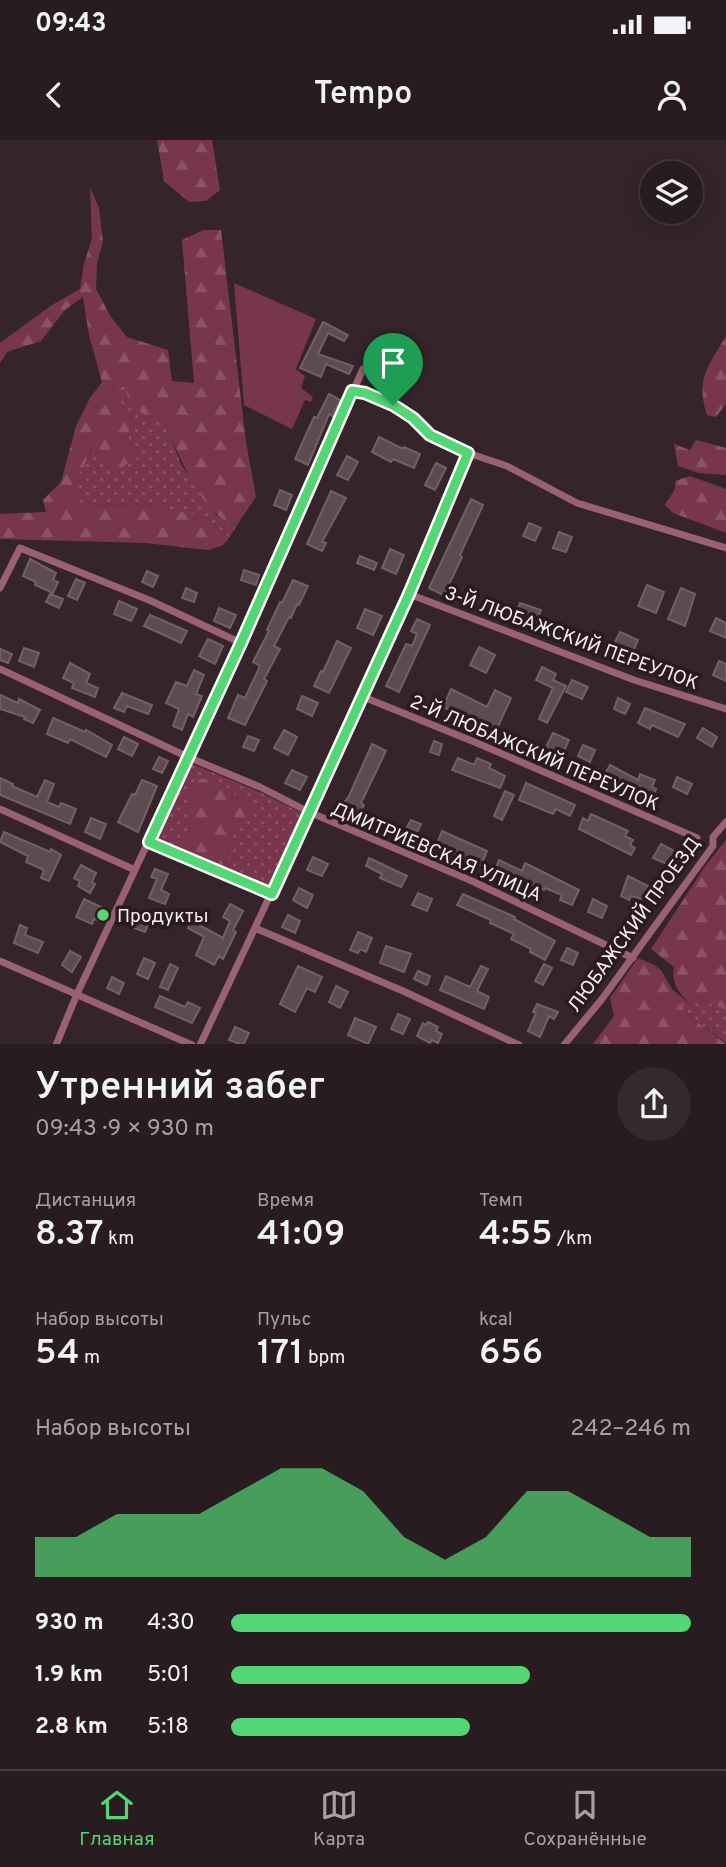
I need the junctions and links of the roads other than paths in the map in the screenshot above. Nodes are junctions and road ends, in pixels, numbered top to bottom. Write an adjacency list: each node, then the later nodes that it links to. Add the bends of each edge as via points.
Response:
1 (363, 369): 2 (street)
2 (352, 391): 3 (street, via 393,405 430,435); 7 (street)
3 (468, 453): 4 (street, via 507,466 577,503); 6 (street)
4 (726, 548)
5 (0, 588): 7 (street, via 20,548)
6 (409, 594): 9 (street); 10 (street, 3-Й ЛЮБАЖСКИЙ ПЕРЕУЛОК, via 634,680)
7 (241, 643): 11 (street)
8 (0, 669): 11 (street, ДМИТРИЕВСКАЯ УЛИЦА)
9 (361, 696): 13 (street); 15 (street, 2-Й ЛЮБАЖСКИЙ ПЕРЕУЛОК)
10 (726, 709)
11 (188, 757): 13 (street, ДМИТРИЕВСКАЯ УЛИЦА); 16 (street)
12 (0, 809): 17 (street)
13 (309, 812): 18 (street); 20 (street, ДМИТРИЕВСКАЯ УЛИЦА, via 472,880)
14 (726, 822): 20 (street, ЛЮБАЖСКИЙ ПРОЕЗД)
15 (697, 838)
16 (149, 842): 17 (street); 18 (street)
17 (135, 870): 22 (street)
18 (272, 894): 19 (street)
19 (255, 928): 25 (street); 26 (street)
20 (633, 958): 27 (street, ЛЮБАЖСКИЙ ПРОЕЗД)
21 (0, 961): 22 (street)
22 (77, 994): 23 (street); 24 (street)
23 (56, 1044)
24 (190, 1044)
25 (200, 1044)
26 (517, 1044)
27 (565, 1044)

